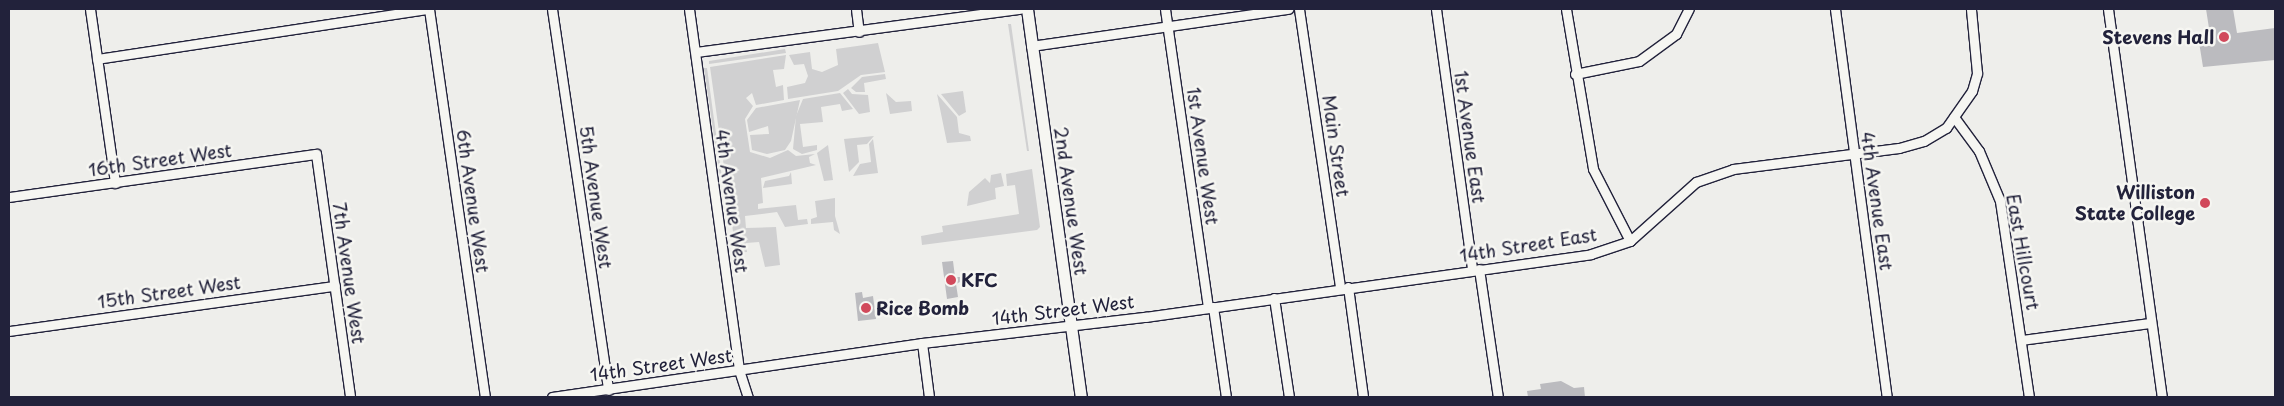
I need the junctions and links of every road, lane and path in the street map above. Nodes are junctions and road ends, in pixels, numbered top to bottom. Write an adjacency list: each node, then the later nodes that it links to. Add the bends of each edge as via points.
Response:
1 (90, 9): 22 (street)
2 (428, 9): 22 (street); 43 (street, 6th Avenue West)
3 (552, 9): 41 (street, 5th Avenue West)
4 (689, 9): 21 (street, 4th Avenue West)
5 (856, 9): 19 (street)
6 (1020, 9): 19 (street)
7 (1027, 9): 20 (main road, 2nd Avenue West)
8 (1166, 9): 18 (street, 1st Avenue West)
9 (1288, 9): 17 (street)
10 (1299, 9): 32 (street, Main Street)
11 (1436, 9): 30 (street, 1st Avenue East)
12 (1566, 9): 23 (street)
13 (1689, 9): 23 (street, via 1676,34 1639,61)
14 (1835, 9): 25 (street, 4th Avenue East)
15 (1971, 9): 24 (street, via 1977,73 1972,91)
16 (2108, 9): 35 (street)
17 (1234, 13): 18 (street)
18 (1168, 26): 20 (street); 34 (street, 1st Avenue West)
19 (859, 32): 21 (street)
20 (1031, 46): 36 (main road, 2nd Avenue West)
21 (696, 52): 40 (street, 4th Avenue West)
22 (97, 58): 27 (street)
23 (1575, 74): 29 (street, via 1593,169)
24 (1954, 117): 25 (street, 14th Street East, via 1946,128 1924,141); 38 (street, East Hillcourt, via 1978,151 2000,201)
25 (1855, 153): 29 (street, 14th Street East, via 1733,170 1696,182); 52 (street, 4th Avenue East)
26 (316, 154): 27 (street, 16th Street West); 31 (street, 7th Avenue West)
27 (115, 183): 28 (street, 16th Street West)
28 (9, 197)
29 (1630, 241): 30 (street, 14th Street East, via 1590,254)
30 (1476, 270): 32 (street, 14th Street East); 51 (street, 1st Avenue East)
31 (335, 286): 37 (street, 15th Street West); 42 (street, 7th Avenue West)
32 (1344, 288): 33 (street, 14th Street West); 50 (street, Main Street)
33 (1274, 298): 34 (street, 14th Street West); 49 (street)
34 (1210, 307): 36 (street, 14th Street West); 48 (street, 1st Avenue West)
35 (2151, 323): 38 (street); 54 (street)
36 (1071, 326): 39 (street, 14th Street West); 47 (main road, 2nd Avenue West)
37 (9, 330)
38 (2021, 340): 53 (street, East Hillcourt)
39 (922, 343): 40 (street, 14th Street West); 46 (street)
40 (739, 370): 41 (street, 14th Street West); 45 (street, 4th Avenue West)
41 (608, 390): 44 (street, 14th Street West)
42 (350, 397)
43 (485, 397)
44 (552, 397)
45 (748, 397)
46 (929, 397)
47 (1081, 397)
48 (1226, 397)
49 (1289, 397)
50 (1362, 397)
51 (1498, 397)
52 (1887, 397)
53 (2029, 397)
54 (2162, 397)

